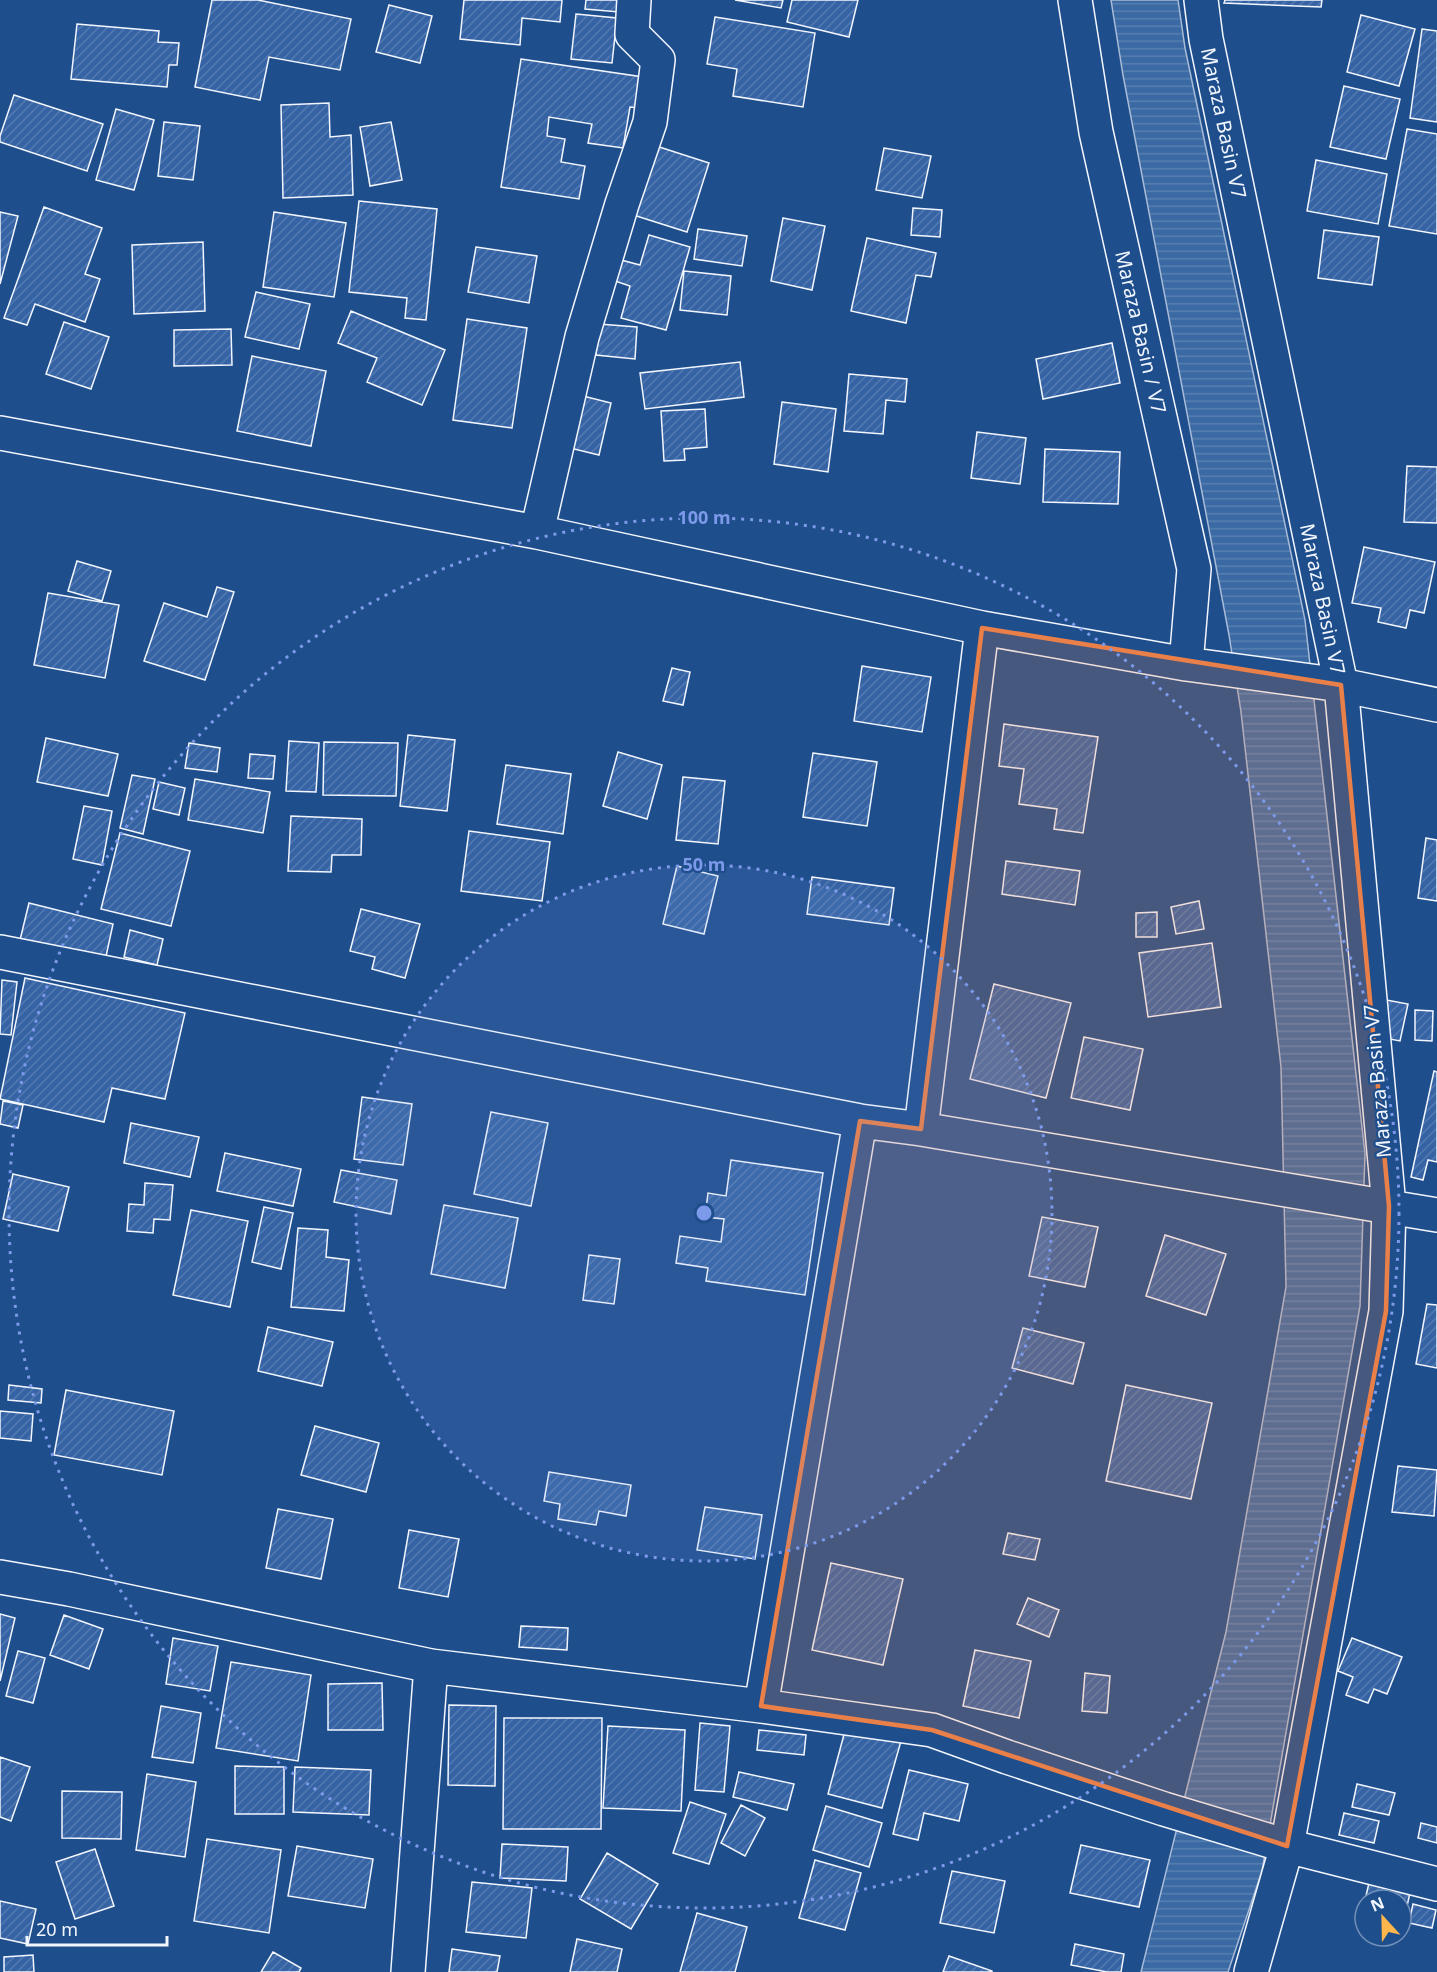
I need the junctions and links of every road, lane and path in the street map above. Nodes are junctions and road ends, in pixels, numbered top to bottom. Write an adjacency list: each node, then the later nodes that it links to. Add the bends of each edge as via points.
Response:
1 (634, 0): 5 (street, via 632,34 658,60 650,122 582,337)
2 (1076, 0): 7 (street, Maraza Basin / V7, via 1096,132 1194,569)
3 (1201, 0): 8 (street, Maraza Basin V7)
4 (0, 433): 5 (street)
5 (537, 532): 6 (street)
6 (982, 628): 7 (street); 12 (street)
7 (1186, 664): 8 (street)
8 (1341, 685): 9 (street); 13 (street, Maraza Basin V7)
9 (1437, 705)
10 (0, 952): 11 (street)
11 (860, 1121): 12 (street); 17 (street)
12 (921, 1129): 13 (street)
13 (1389, 1206): 14 (street); 18 (street, Maraza Basin V7, via 1386,1311)
14 (1437, 1215)
15 (0, 1577): 16 (street)
16 (431, 1666): 17 (street); 20 (street)
17 (761, 1706): 18 (street, via 932,1730 1164,1809)
18 (1287, 1846): 19 (street); 21 (street, Maraza Basin V7)
19 (1437, 1884)
20 (408, 1972)
21 (1251, 1972)

